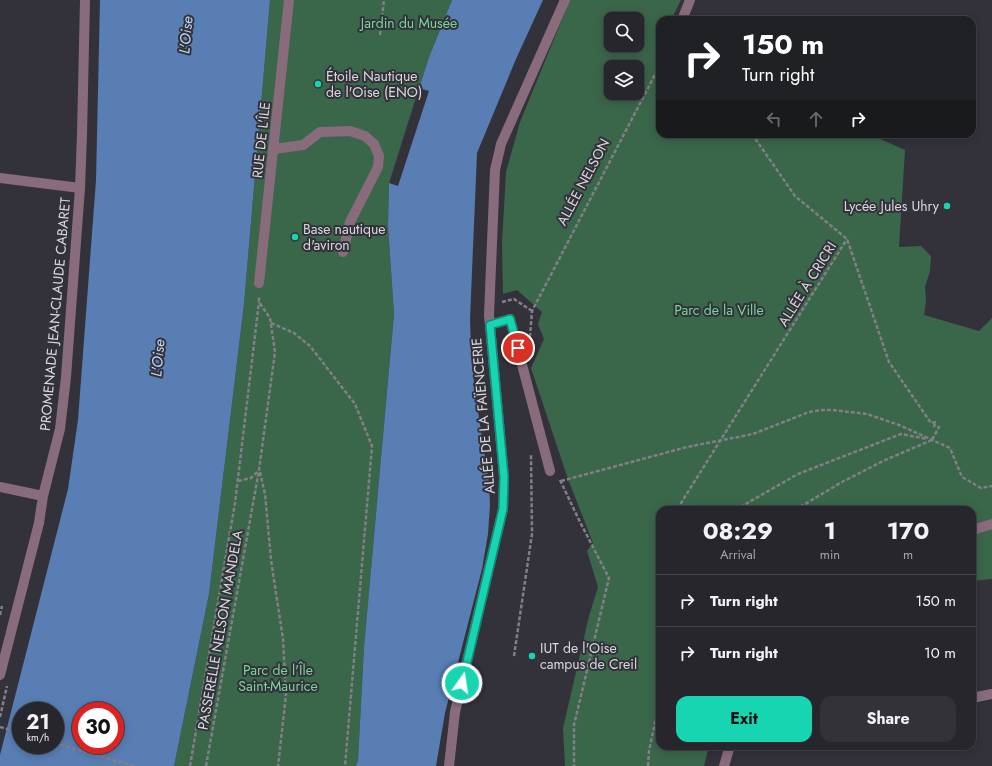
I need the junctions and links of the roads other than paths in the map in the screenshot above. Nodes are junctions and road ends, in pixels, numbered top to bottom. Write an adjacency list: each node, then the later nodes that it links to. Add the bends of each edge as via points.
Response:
1 (85, 0): 8 (street, PROMENADE JEAN-CLAUDE CABARET)
2 (289, 0): 6 (street, RUE DE L'ÎLE)
3 (565, 0): 11 (street, ALLÉE DE LA FAÏENCERIE, via 497,156)
4 (690, 0): 5 (street)
5 (684, 16)
6 (274, 150): 9 (street, via 303,145 320,132 350,131 365,136 374,144 379,156 378,167 350,222); 10 (street, RUE DE L'ÎLE)
7 (0, 178): 8 (street)
8 (80, 188): 14 (street, PROMENADE JEAN-CLAUDE CABARET, via 60,429)
9 (343, 252)
10 (260, 283)
11 (490, 325): 12 (street, via 510,319); 21 (street, ALLÉE DE LA FAÏENCERIE, via 504,499 455,712)
12 (550, 471)
13 (0, 487): 14 (street)
14 (43, 496): 17 (street, PROMENADE JEAN-CLAUDE CABARET, via 39,523)
15 (992, 524): 16 (street)
16 (976, 529)
17 (0, 675)
18 (992, 694): 19 (street)
19 (976, 697)
20 (729, 750): 22 (street)
21 (449, 766)
22 (724, 766)

